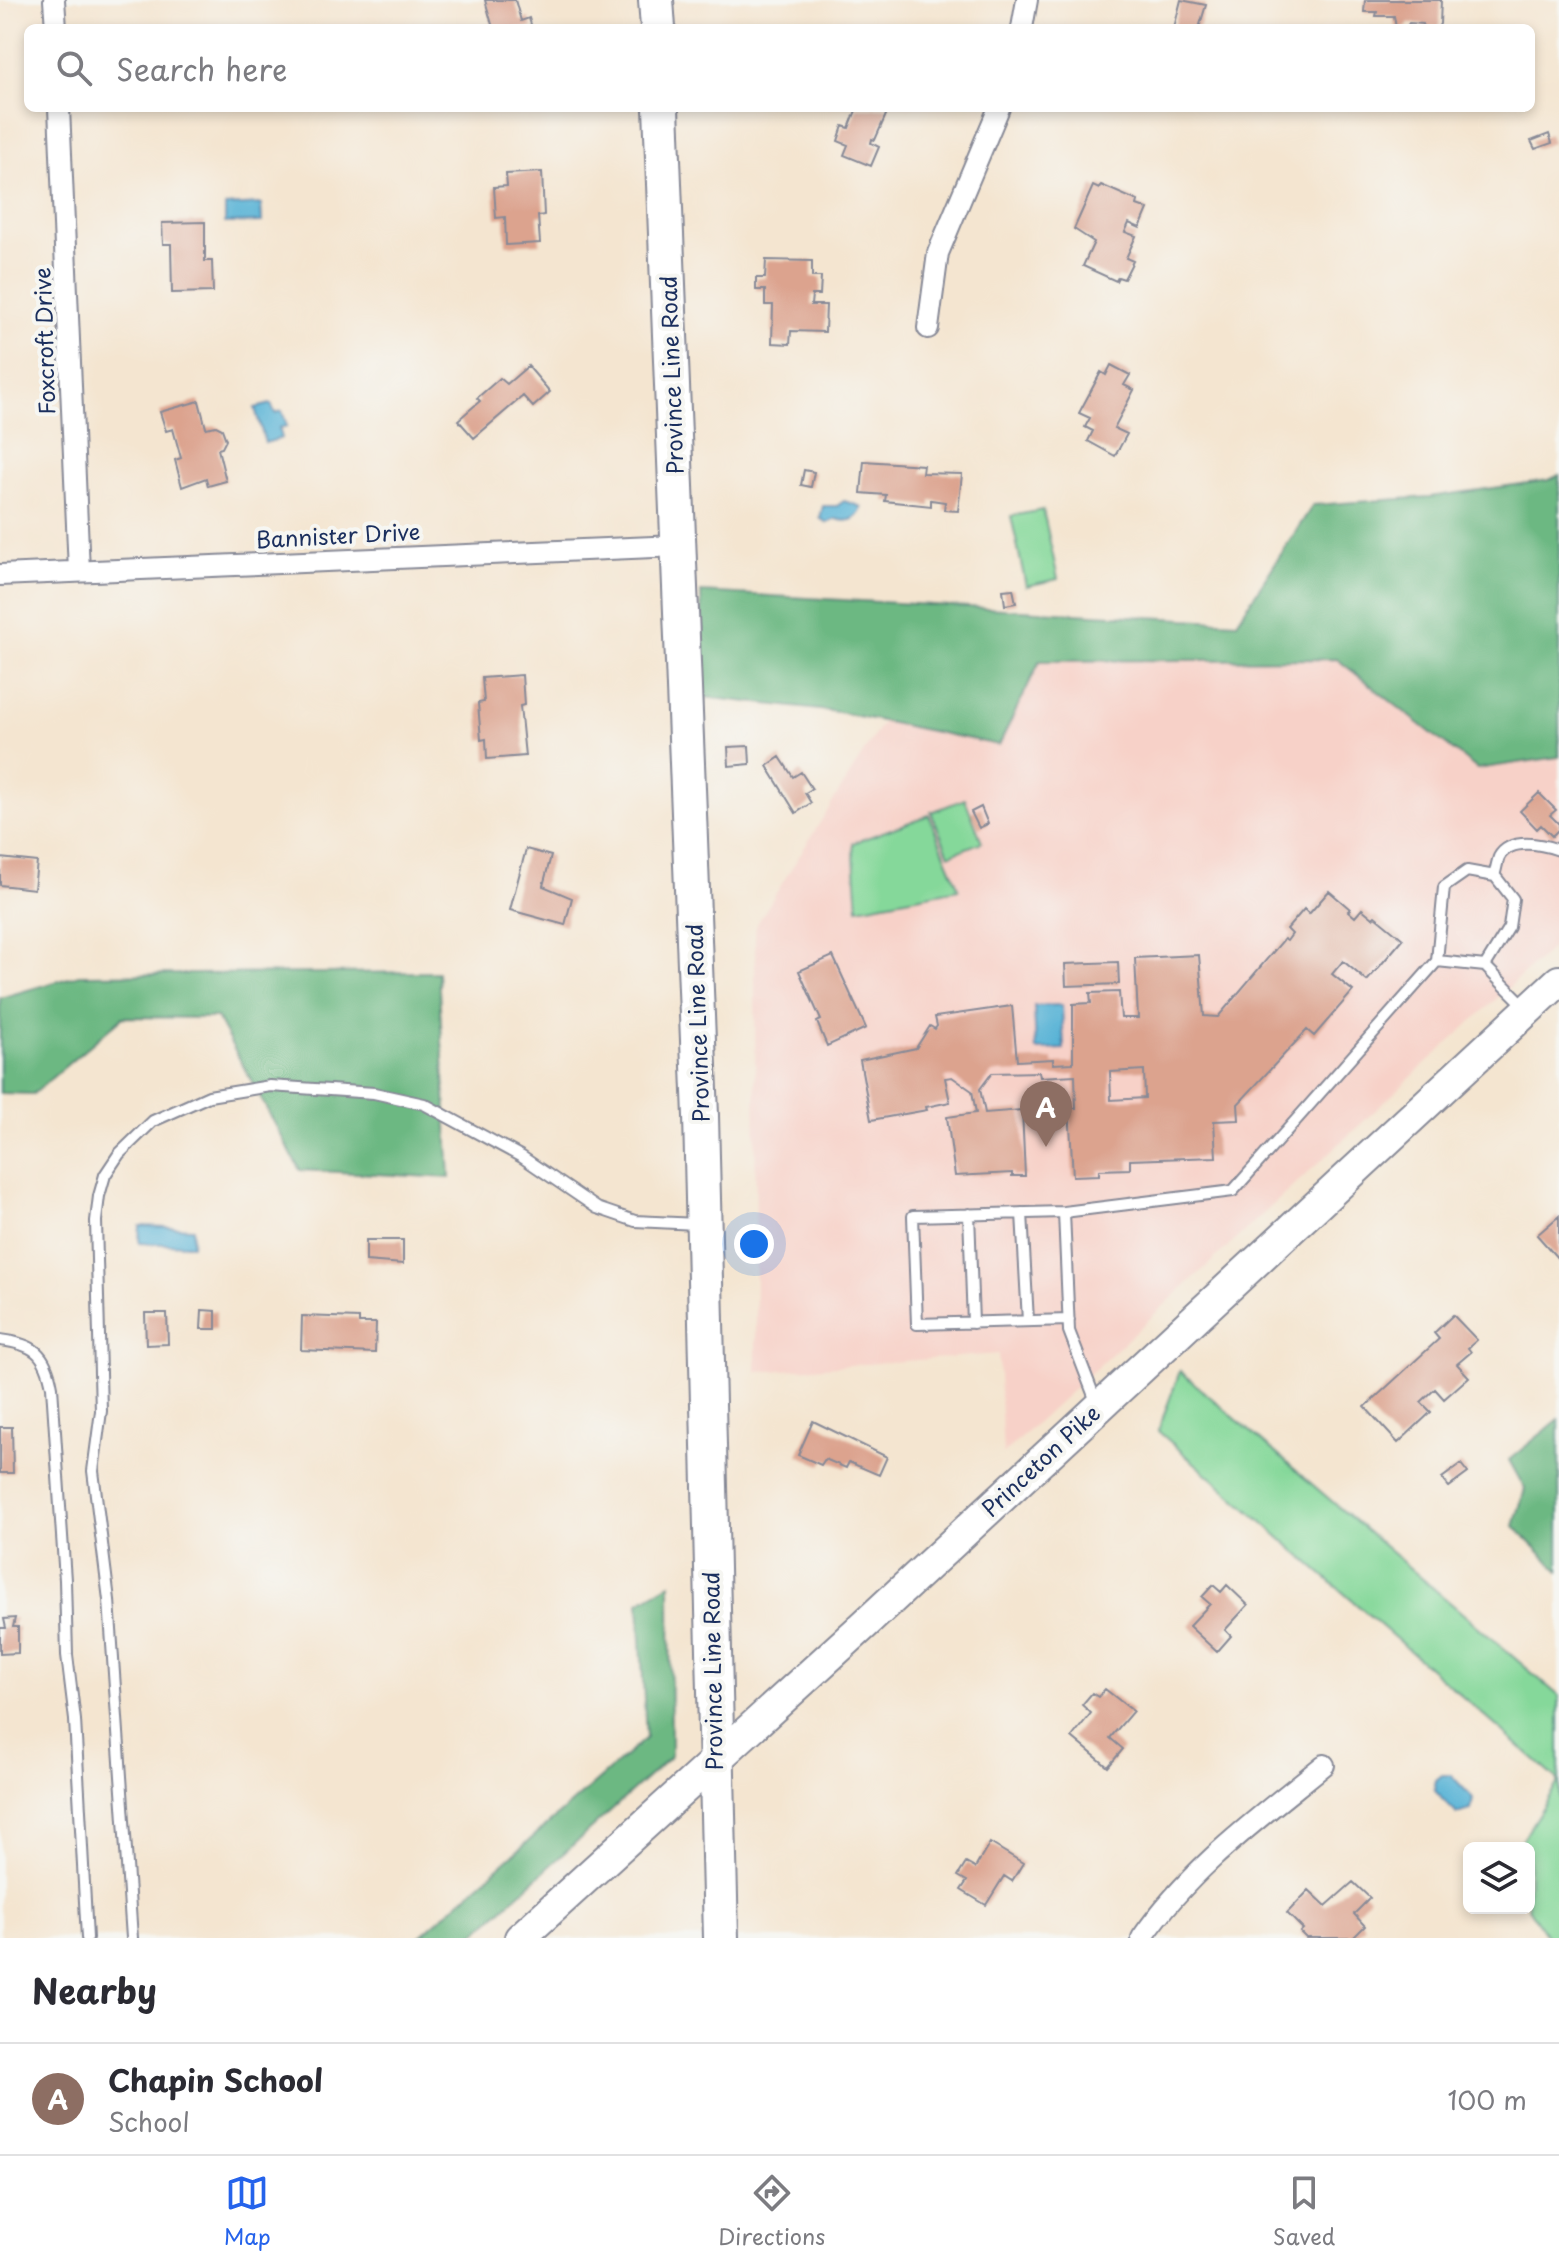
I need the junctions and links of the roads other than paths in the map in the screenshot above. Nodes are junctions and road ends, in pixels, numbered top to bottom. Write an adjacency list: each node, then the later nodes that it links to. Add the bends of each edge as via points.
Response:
1 (54, 0): 4 (street)
2 (656, 0): 5 (main road)
3 (1027, 0): 6 (street)
4 (56, 24)
5 (658, 24)
6 (1023, 24)
7 (59, 112): 12 (street, Foxcroft Drive)
8 (661, 112): 11 (main road, Province Line Road)
9 (997, 112): 10 (street, via 938,253)
10 (928, 328)
11 (677, 546): 12 (street, Bannister Drive); 23 (main road, Province Line Road)
12 (79, 571): 13 (street, Bannister Drive)
13 (0, 575)
14 (1559, 850): 15 (lane, via 1529,843 1508,848)
15 (1494, 876): 16 (lane, via 1467,871 1444,887); 17 (lane, via 1513,899 1509,927)
16 (1437, 961): 17 (lane); 20 (lane, via 1233,1191)
17 (1485, 966): 19 (lane)
18 (1559, 981): 19 (main road, Princeton Pike)
19 (1528, 1010): 28 (main road, Princeton Pike)
20 (1064, 1212): 21 (lane); 24 (lane)
21 (1022, 1213): 22 (lane); 25 (lane)
22 (969, 1214): 26 (lane); 26 (lane, via 913,1216 917,1324)
23 (704, 1223): 29 (main road, Province Line Road); 32 (lane, via 635,1221 597,1208 450,1116 374,1093 270,1086 209,1096 153,1121 119,1154 105,1175 96,1221 101,1411 93,1471 109,1600)
24 (1069, 1320): 25 (lane); 28 (lane)
25 (1028, 1321): 26 (lane)
26 (973, 1323)
27 (0, 1340): 31 (lane, via 38,1352 49,1366)
28 (1098, 1408): 29 (main road, Princeton Pike)
29 (715, 1761): 33 (main road, Princeton Pike); 34 (main road, Province Line Road)
30 (1324, 1765): 35 (street, via 1211,1858)
31 (87, 1938)
32 (132, 1938)
33 (520, 1938)
34 (721, 1938)
35 (1142, 1938)

